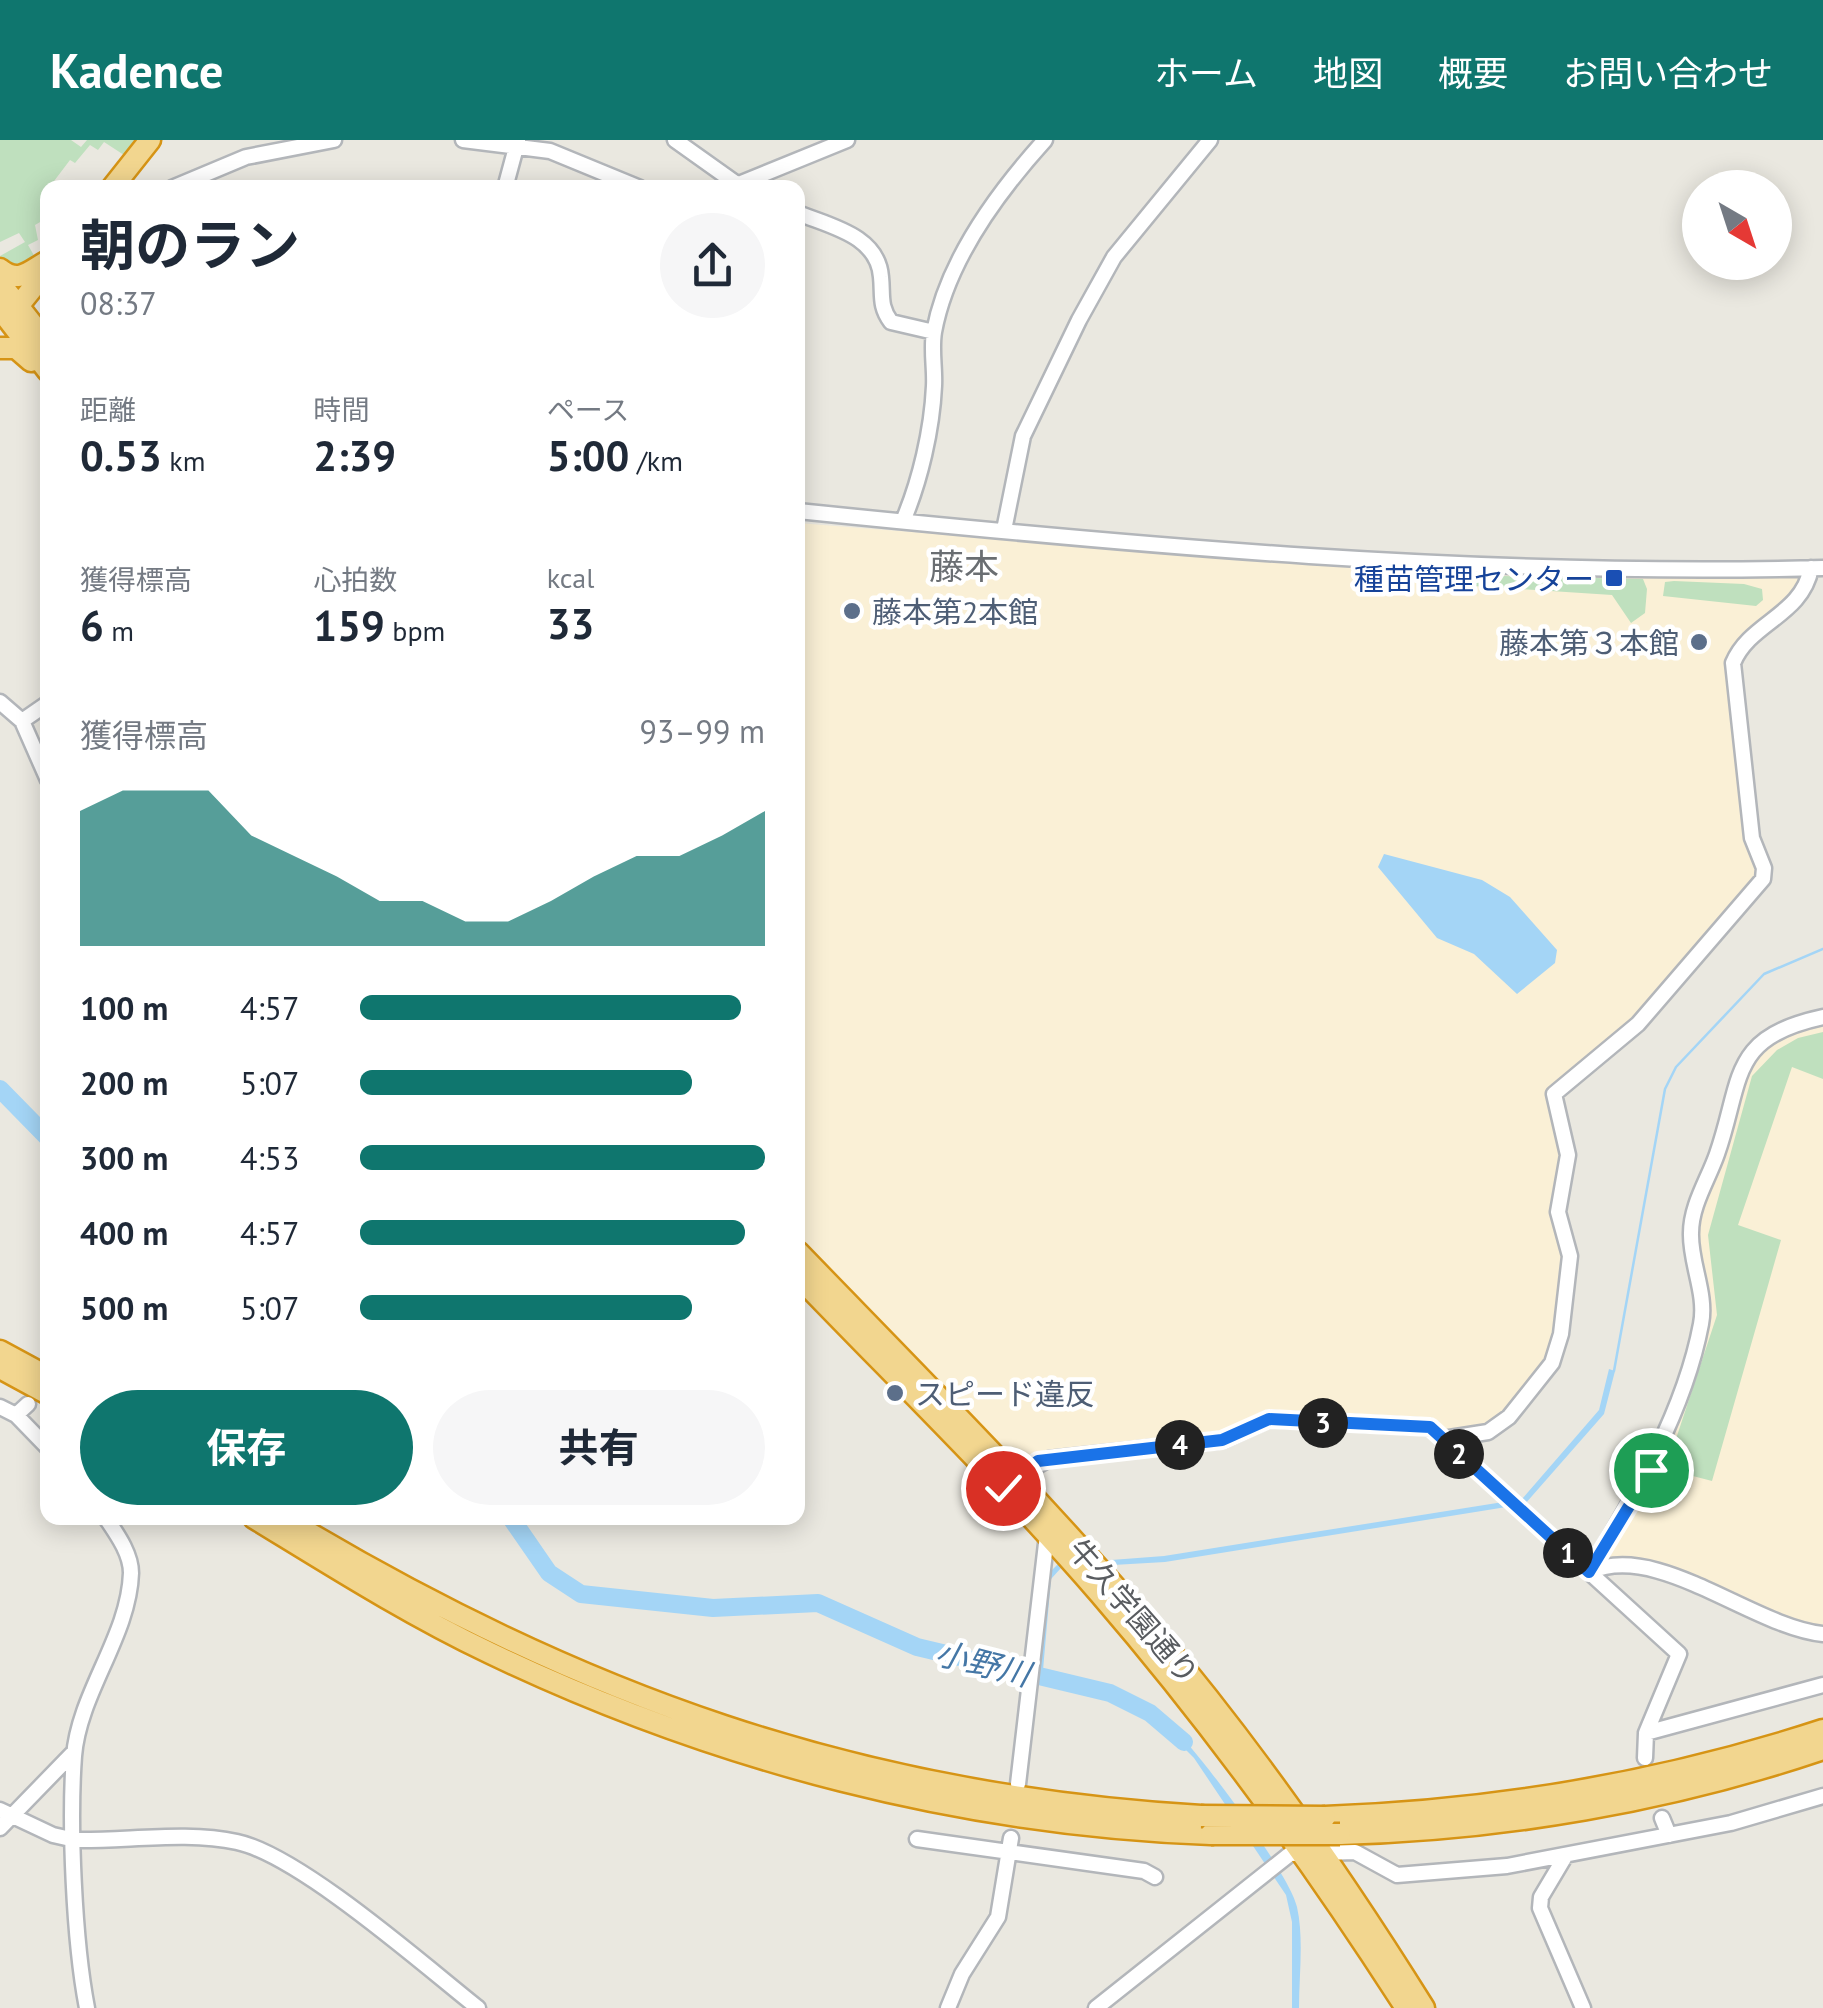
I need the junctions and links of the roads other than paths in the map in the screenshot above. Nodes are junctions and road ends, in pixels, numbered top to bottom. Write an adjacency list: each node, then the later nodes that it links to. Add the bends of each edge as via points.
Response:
1 (150, 140): 9 (highway)
2 (334, 140): 10 (street, via 246,157)
3 (463, 140): 8 (street)
4 (674, 140): 13 (street)
5 (847, 140): 14 (street)
6 (1045, 140): 21 (street, via 972,239)
7 (1210, 140): 28 (street, via 1114,257 1079,320 1024,436)
8 (517, 142): 11 (street); 12 (street)
9 (118, 180)
10 (191, 180)
11 (507, 180)
12 (621, 180)
13 (727, 180)
14 (753, 180)
15 (805, 215): 21 (street, via 864,243 881,274 883,311 891,322)
16 (40, 267): 17 (highway, via 12,277)
17 (0, 269)
18 (40, 279): 20 (highway)
19 (0, 283): 20 (highway)
20 (6, 316): 22 (highway); 24 (highway)
21 (934, 332): 27 (street, via 932,410)
22 (40, 337)
23 (0, 348): 25 (highway, via 20,350)
24 (40, 361)
25 (40, 365)
26 (805, 512): 27 (street)
27 (903, 521): 28 (street)
28 (1004, 530): 29 (street, via 1404,564)
29 (1817, 568): 43 (street, via 1796,604 1733,662 1752,838 1763,880 1638,1024 1554,1094 1568,1155 1558,1212 1570,1256 1552,1364 1488,1432)
30 (0, 702): 32 (street)
31 (40, 709): 32 (street)
32 (22, 721): 33 (street)
33 (40, 762)
34 (1823, 1016): 49 (street, via 1766,1040 1736,1078 1693,1218 1698,1337 1651,1470)
35 (805, 1260): 44 (highway, 牛久学園通り)
36 (805, 1283): 44 (highway, 牛久学園通り)
37 (0, 1350): 39 (highway)
38 (0, 1368): 40 (highway)
39 (40, 1372)
40 (40, 1390)
41 (0, 1407): 42 (street, via 22,1410)
42 (40, 1436)
43 (1443, 1439): 44 (street, via 1430,1427 1269,1419 1222,1440 1049,1459); 49 (street)
44 (1009, 1483): 48 (highway, 牛久学園通り); 67 (highway, 牛久学園通り, via 1169,1650)
45 (110, 1525): 55 (street, via 131,1572)
46 (265, 1525): 61 (highway, via 490,1653 726,1748 855,1785 1005,1814 1098,1827)
47 (297, 1525): 61 (highway, via 501,1638 731,1731 939,1785)
48 (1047, 1535): 57 (street); 67 (highway, 牛久学園通り)
49 (1589, 1572): 50 (street, via 1622,1564 1650,1568); 53 (street, via 1678,1654)
50 (1823, 1634)
51 (1823, 1685): 53 (street)
52 (1823, 1730): 61 (highway, bridge, via 1570,1794 1429,1812)
53 (1646, 1734): 56 (street)
54 (1823, 1748): 61 (highway, bridge, via 1734,1776 1502,1822 1340,1834)
55 (74, 1752): 59 (street); 65 (street)
56 (1646, 1758)
57 (1018, 1784)
58 (1823, 1796): 63 (street)
59 (7, 1814): 62 (street); 65 (street)
60 (1662, 1818): 63 (street)
61 (1206, 1825)
62 (0, 1828)
63 (1668, 1835): 68 (street)
64 (918, 1839): 66 (street)
65 (75, 1840): 70 (street); 71 (street, via 250,1845 311,1881)
66 (1010, 1846): 69 (street); 72 (street, via 998,1917)
67 (1312, 1850): 68 (street, via 1355,1852 1396,1875); 73 (street, via 1271,1866 1208,1924); 74 (highway, 牛久学園通り); 75 (highway, 牛久学園通り)
68 (1566, 1855): 76 (street, via 1540,1908)
69 (1155, 1877)
70 (88, 2008)
71 (478, 2008)
72 (948, 2008)
73 (1096, 2008)
74 (1406, 2008)
75 (1424, 2008)
76 (1583, 2008)

